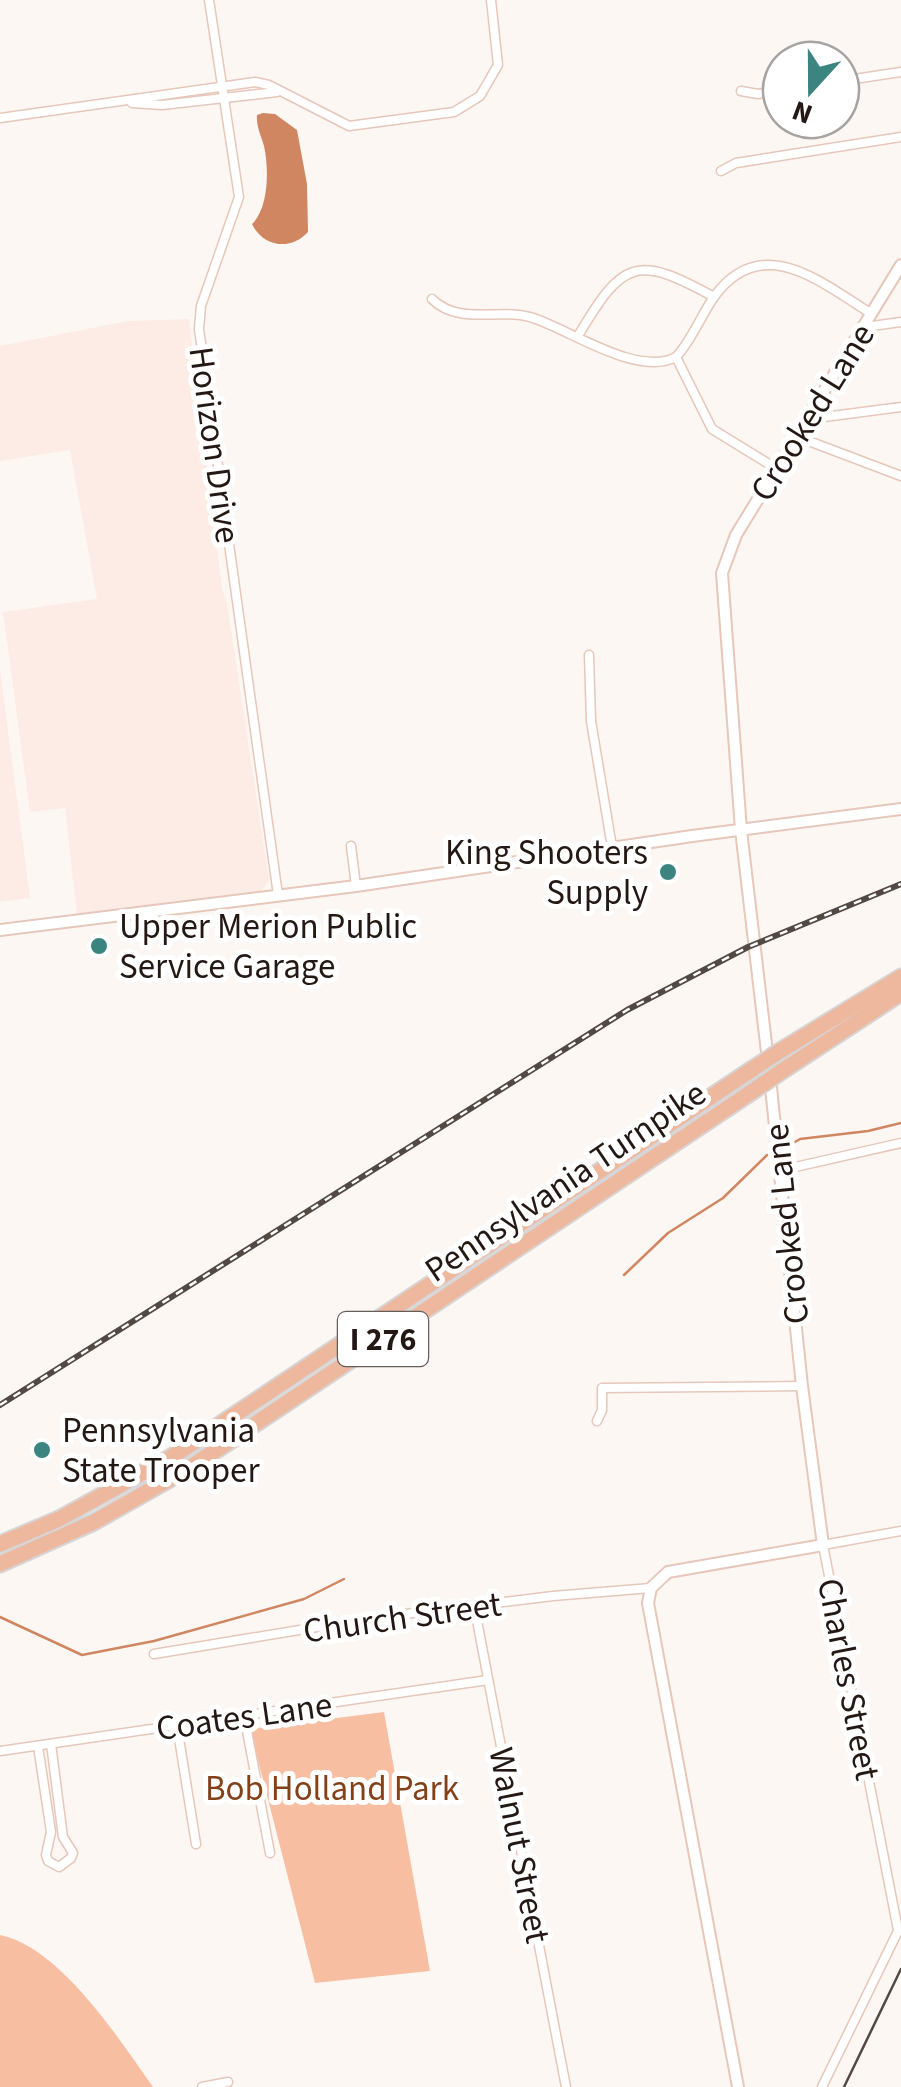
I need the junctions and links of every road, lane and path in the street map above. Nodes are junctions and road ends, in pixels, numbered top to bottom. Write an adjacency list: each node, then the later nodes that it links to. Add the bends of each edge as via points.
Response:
1 (210, 0): 5 (street, Horizon Drive)
2 (491, 0): 7 (street, via 498,65 480,96 461,110 349,126)
3 (901, 72): 4 (street)
4 (861, 78)
5 (222, 86): 7 (street, via 254,82); 9 (street, Horizon Drive); 10 (street)
6 (741, 91): 8 (street)
7 (281, 93): 9 (street)
8 (761, 93)
9 (224, 99): 10 (street); 33 (street, Horizon Drive, via 239,197 198,321)
10 (119, 102): 11 (street)
11 (0, 118)
12 (901, 137): 13 (street, via 736,162)
13 (720, 171)
14 (901, 264): 17 (street, Crooked Lane)
15 (714, 297): 17 (street, via 745,271 782,265 807,272); 20 (street, via 667,272 630,273 603,294); 21 (street)
16 (432, 299): 20 (street, via 456,314 523,315)
17 (872, 314): 19 (street, Crooked Lane)
18 (901, 322): 19 (street)
19 (865, 327): 23 (street, Crooked Lane)
20 (578, 336): 21 (street, via 639,362)
21 (676, 357): 25 (street, via 712,429)
22 (901, 406): 23 (street)
23 (809, 419): 24 (street, Crooked Lane)
24 (798, 437): 25 (street, Crooked Lane); 26 (street)
25 (778, 470): 29 (street, Crooked Lane, via 733,540 722,572)
26 (901, 476)
27 (589, 655): 31 (street, via 591,721)
28 (901, 809): 29 (street)
29 (742, 830): 31 (street); 38 (street, Crooked Lane)
30 (351, 846): 32 (street)
31 (612, 847): 32 (street)
32 (356, 886): 33 (street)
33 (278, 895): 34 (street)
34 (0, 930)
35 (901, 978): 42 (highway, Pennsylvania Turnpike / I 276, bridge, via 751,1070 209,1433 72,1512)
36 (901, 993): 44 (highway, Pennsylvania Turnpike / I 276, bridge, via 191,1467 94,1522)
37 (901, 1142): 38 (street)
38 (782, 1170): 39 (street, Crooked Lane)
39 (802, 1386): 40 (street, via 602,1388); 43 (street, Crooked Lane)
40 (597, 1420)
41 (901, 1531): 43 (street)
42 (0, 1544)
43 (823, 1545): 45 (street, via 680,1568); 56 (street, Charles Street)
44 (0, 1564)
45 (650, 1588): 46 (street, Church Street); 60 (street, via 650,1619)
46 (474, 1605): 47 (street, Church Street); 48 (street, Walnut Street)
47 (154, 1654)
48 (488, 1680): 49 (street, Coates Lane); 58 (street, Walnut Street)
49 (244, 1716): 50 (street, Coates Lane); 55 (street)
50 (177, 1726): 51 (street, Coates Lane); 54 (street)
51 (51, 1744): 52 (street, Coates Lane); 52 (street, via 62,1837 72,1852 59,1866 46,1855 50,1832)
52 (38, 1746): 53 (street, Coates Lane)
53 (0, 1752)
54 (196, 1844)
55 (270, 1853)
56 (900, 1928): 61 (street)
57 (228, 2082): 59 (street)
58 (566, 2086)
59 (202, 2087)
60 (738, 2087)
61 (822, 2087)

